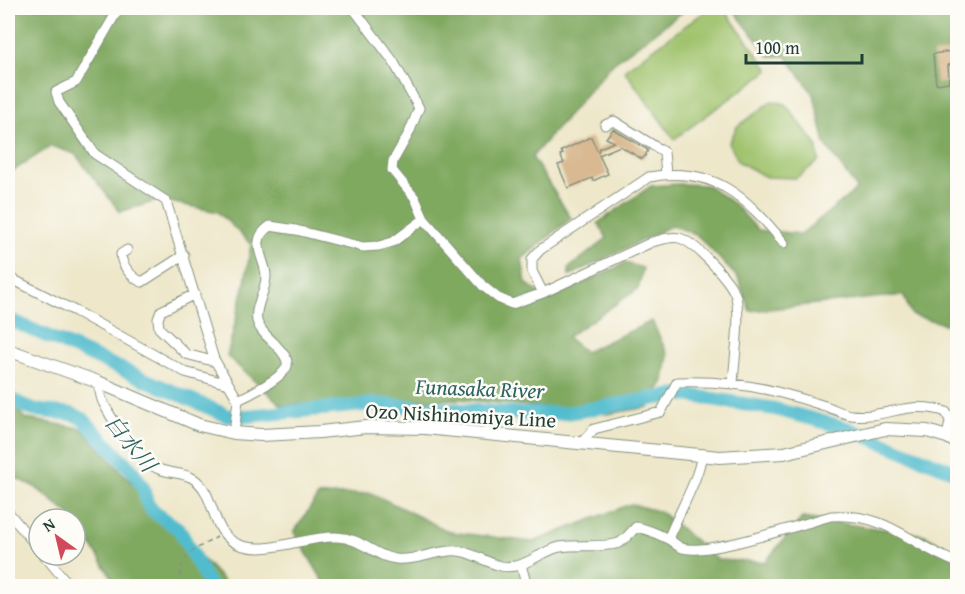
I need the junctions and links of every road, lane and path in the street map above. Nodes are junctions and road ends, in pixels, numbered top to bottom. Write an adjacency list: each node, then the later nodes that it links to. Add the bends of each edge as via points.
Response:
1 (119, 8): 8 (street, via 76,82 56,92 95,154 166,201)
2 (353, 8): 5 (street, via 393,61 419,108 392,170 415,198)
3 (605, 125): 4 (street, via 614,121 664,152)
4 (666, 174): 6 (street, via 700,176 732,190); 10 (street, via 649,177 540,250 532,260 532,271)
5 (424, 219): 10 (street, via 498,298 512,304); 17 (street, via 393,242 379,246 363,247 270,226 264,230 259,250 266,276 257,321 285,356 287,365 255,393)
6 (784, 243)
7 (128, 250): 8 (street, via 121,254 121,261 142,282)
8 (184, 255): 11 (street)
9 (8, 277): 15 (street, via 185,372)
10 (543, 293): 16 (street, via 652,242 681,238 696,246 735,295)
11 (195, 294): 13 (street); 13 (street, via 161,311 159,328 186,354)
12 (8, 350): 14 (main road, Ozo Nishinomiya Line)
13 (216, 362): 15 (street)
14 (98, 382): 18 (main road, Ozo Nishinomiya Line, via 199,425); 23 (street, via 103,403 136,452 159,470 194,479 205,492)
15 (228, 384): 17 (street)
16 (733, 385): 19 (street, via 775,391 851,415 932,407 946,412); 20 (street, via 677,382 661,411 594,429)
17 (238, 402): 18 (street)
18 (234, 430): 20 (main road, Ozo Nishinomiya Line, via 261,435 366,427 425,428)
19 (952, 440): 21 (main road, Ozo Nishinomiya Line, via 927,431 885,429 784,453 720,457)
20 (581, 443): 21 (main road, Ozo Nishinomiya Line)
21 (702, 454): 25 (street, via 700,472)
22 (8, 512): 24 (street)
23 (223, 534): 27 (street, via 243,546 271,547 334,536 358,540 395,559 452,550 502,566); 30 (path, via 184,558)
24 (27, 535)
25 (668, 538): 26 (street, via 681,548 698,549 831,516 856,516 882,522); 27 (street, via 636,527 618,543 544,551)
26 (957, 563)
27 (521, 565): 31 (street)
28 (54, 567): 29 (street)
29 (70, 586)
30 (181, 586)
31 (527, 586)

